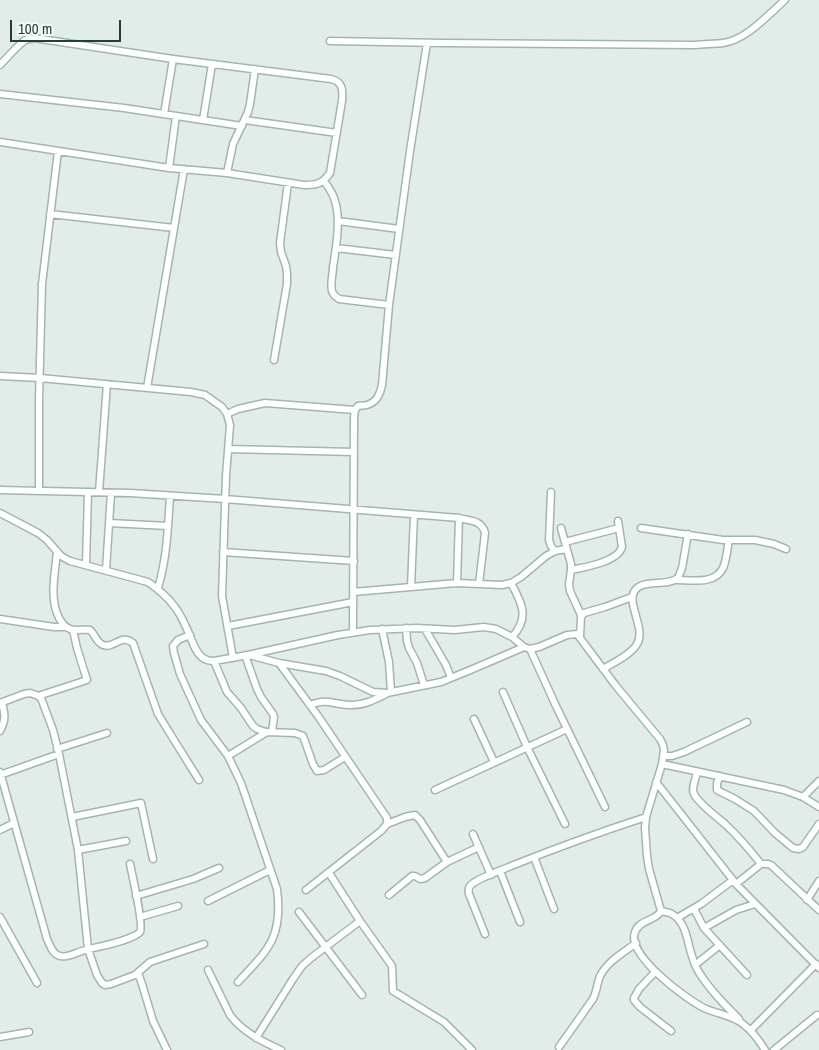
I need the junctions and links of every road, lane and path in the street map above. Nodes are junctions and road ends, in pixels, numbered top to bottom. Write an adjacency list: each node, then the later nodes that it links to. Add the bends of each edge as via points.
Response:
1 (785, 0): 3 (street, via 740,38 724,43)
2 (330, 41): 3 (street)
3 (427, 43): 24 (street)
4 (173, 59): 5 (street); 6 (street, via 34,38 25,40); 9 (street)
5 (212, 64): 7 (street); 11 (street)
6 (0, 65)
7 (255, 69): 12 (street, via 250,104); 13 (street, via 336,80 343,91)
8 (0, 94): 9 (street)
9 (164, 114): 10 (street)
10 (176, 116): 11 (street); 16 (street)
11 (203, 120): 12 (street)
12 (243, 123): 13 (street); 18 (street, via 233,144)
13 (337, 133): 19 (street, via 330,174)
14 (0, 142): 15 (street)
15 (58, 151): 16 (street); 21 (street)
16 (169, 168): 17 (street)
17 (184, 169): 18 (street); 23 (street)
18 (227, 173): 20 (street)
19 (324, 181): 20 (street, via 304,186); 22 (street, via 336,202)
20 (288, 183): 28 (street, via 280,243 288,274)
21 (50, 214): 23 (street); 30 (street, via 42,284)
22 (338, 221): 24 (street); 25 (street)
23 (174, 228): 32 (street)
24 (399, 229): 26 (street)
25 (336, 248): 26 (street); 27 (street, via 331,285 334,296 347,301)
26 (396, 255): 27 (street)
27 (389, 305): 33 (street, via 380,394 375,401)
28 (274, 360)
29 (0, 376): 30 (street)
30 (40, 378): 31 (street); 38 (street)
31 (107, 384): 32 (street); 40 (street)
32 (147, 388): 34 (street, via 204,395)
33 (355, 410): 34 (street, via 265,403); 36 (street)
34 (228, 414): 35 (street)
35 (228, 449): 36 (street); 44 (street)
36 (354, 452): 45 (street)
37 (0, 490): 38 (street)
38 (39, 490): 39 (street)
39 (88, 492): 40 (street); 61 (street)
40 (99, 492): 42 (street)
41 (551, 492): 59 (street, via 549,540)
42 (111, 493): 43 (street); 49 (street)
43 (170, 496): 44 (street); 50 (street)
44 (225, 498): 45 (street); 58 (street)
45 (354, 510): 47 (street); 60 (street)
46 (0, 513): 57 (street, via 38,533)
47 (414, 515): 48 (street); 68 (street)
48 (459, 518): 65 (street); 67 (street, via 481,524 486,532)
49 (109, 523): 50 (street); 62 (street)
50 (168, 526): 69 (street, via 165,561)
51 (561, 528): 55 (street)
52 (641, 528): 53 (street)
53 (688, 534): 54 (street); 64 (street)
54 (728, 540): 56 (street, via 755,540); 64 (street, via 720,573 708,579)
55 (566, 546): 59 (street); 63 (street); 63 (street, via 619,524 622,547 618,553 608,560)
56 (786, 549)
57 (57, 552): 61 (street, via 70,561); 75 (street, via 53,596 56,611)
58 (223, 552): 60 (street); 76 (street, via 222,596)
59 (555, 552): 66 (street)
60 (354, 561): 70 (street)
61 (86, 565): 62 (street)
62 (106, 570): 69 (street)
63 (571, 570): 73 (street, via 570,590)
64 (676, 580): 71 (street, via 643,585)
65 (457, 583): 67 (street); 68 (street)
66 (511, 583): 67 (street); 84 (street, via 523,610 520,626)
67 (479, 584)
68 (412, 587): 70 (street)
69 (158, 588): 82 (street, via 174,605)
70 (354, 592): 72 (street)
71 (632, 597): 73 (street); 90 (street, via 640,638 628,652)
72 (353, 602): 76 (street); 81 (street)
73 (581, 615): 83 (street)
74 (0, 619): 75 (street)
75 (65, 626): 80 (street)
76 (228, 626): 87 (street)
77 (406, 628): 78 (street); 79 (street); 92 (street, via 409,648)
78 (382, 629): 81 (street); 94 (street, via 389,662)
79 (425, 629): 84 (street, via 496,628); 91 (street)
80 (74, 630): 95 (street, via 87,680); 114 (street, via 90,630 98,642 105,645 123,639 133,643 158,714)
81 (354, 632): 86 (street)
82 (190, 635): 88 (street, via 200,655); 106 (street, via 178,640 174,646 180,674 201,720)
83 (580, 636): 85 (street, via 572,633 539,647); 90 (street)
84 (512, 637): 85 (street)
85 (527, 648): 91 (street); 100 (street)
86 (247, 655): 87 (street); 89 (street); 102 (street, via 257,689 274,717)
87 (233, 658): 88 (street)
88 (214, 661): 102 (street, via 227,692 253,726)
89 (279, 663): 94 (street, via 326,671 373,692); 97 (street)
90 (604, 669): 107 (street, via 660,739)
91 (451, 678): 92 (street)
92 (424, 685): 94 (street)
93 (503, 692): 104 (street)
94 (389, 693): 97 (street, via 356,705 324,701)
95 (38, 696): 96 (street, via 24,694); 105 (street, via 53,730)
96 (1, 703): 101 (street, via 5,718)
97 (310, 705): 108 (street)
98 (474, 718): 109 (street)
99 (747, 722): 107 (street, via 684,752)
100 (567, 730): 104 (street); 119 (street)
101 (0, 731)
102 (269, 732): 106 (street); 108 (street, via 303,736 318,771)
103 (107, 734): 105 (street)
104 (527, 748): 109 (street); 125 (street)
105 (58, 752): 112 (street); 122 (street)
106 (228, 756): 138 (street, via 241,783)
107 (664, 756): 110 (street)
108 (345, 757): 124 (street, via 384,813)
109 (494, 762): 117 (street)
110 (662, 764): 111 (street); 116 (street)
111 (697, 772): 113 (street); 136 (street, via 695,796)
112 (0, 774): 123 (street)
113 (720, 776): 118 (street); 126 (street, via 718,790 754,811 793,848 803,847)
114 (199, 780)
115 (819, 781): 118 (street)
116 (656, 782): 121 (street); 143 (street)
117 (435, 790)
118 (803, 797): 120 (street)
119 (604, 807)
120 (819, 807)
121 (646, 817): 132 (street); 154 (street, via 649,869)
122 (72, 818): 131 (street); 133 (street, via 141,803)
123 (14, 823): 127 (street); 167 (street, via 52,951 62,957)
124 (387, 824): 134 (street, via 415,815); 140 (street)
125 (565, 824)
126 (819, 824)
127 (0, 830)
128 (474, 834): 130 (street)
129 (126, 841): 131 (street)
130 (479, 847): 134 (street); 141 (street)
131 (78, 850): 167 (street)
132 (534, 857): 139 (street); 151 (street)
133 (153, 859)
134 (447, 862): 145 (street, via 422,880 412,876)
135 (130, 864): 146 (street)
136 (762, 864): 143 (street); 147 (street, via 771,865)
137 (219, 868): 146 (street)
138 (270, 870): 148 (street); 175 (street, via 279,906 274,936 268,948)
139 (500, 871): 141 (street); 160 (street)
140 (329, 873): 144 (street); 159 (street)
141 (491, 875): 162 (street, via 472,884 468,890)
142 (819, 881): 147 (street)
143 (734, 882): 149 (street); 152 (street)
144 (306, 890)
145 (389, 895)
146 (136, 896): 157 (street)
147 (807, 900): 153 (street)
148 (208, 902)
149 (755, 904): 161 (street, via 736,910); 169 (street)
150 (178, 906): 157 (street)
151 (554, 908)
152 (694, 909): 158 (street); 161 (street)
153 (819, 909)
154 (661, 911): 158 (street); 164 (street, via 639,926 634,935)
155 (298, 912): 166 (street)
156 (0, 917): 174 (street)
157 (140, 917): 167 (street, via 141,928 134,936)
158 (677, 918): 168 (street, via 685,931)
159 (360, 920): 166 (street); 187 (street, via 392,966 392,991 444,1022)
160 (520, 922)
161 (704, 928): 165 (street)
162 (486, 934)
163 (204, 944): 172 (street, via 150,962)
164 (636, 944): 171 (street); 184 (street, via 606,967 593,999)
165 (720, 945): 168 (street); 173 (street)
166 (325, 947): 176 (street); 183 (street, via 293,978)
167 (88, 949): 172 (street, via 97,975 105,985)
168 (695, 965): 178 (street, via 710,988)
169 (817, 966): 179 (street)
170 (208, 970): 183 (street, via 230,1015)
171 (655, 972): 178 (street, via 704,1008); 180 (street, via 639,989 634,1000)
172 (138, 973): 185 (street, via 149,1011)
173 (747, 974)
174 (37, 982)
175 (238, 982)
176 (362, 995)
177 (817, 1015): 189 (street)
178 (742, 1023): 179 (street)
179 (751, 1030): 188 (street)
180 (671, 1031)
181 (29, 1032): 182 (street)
182 (0, 1036)
183 (256, 1038): 186 (street)
184 (559, 1047)
185 (167, 1050)
186 (281, 1050)
187 (472, 1050)
188 (765, 1050)
189 (774, 1050)

